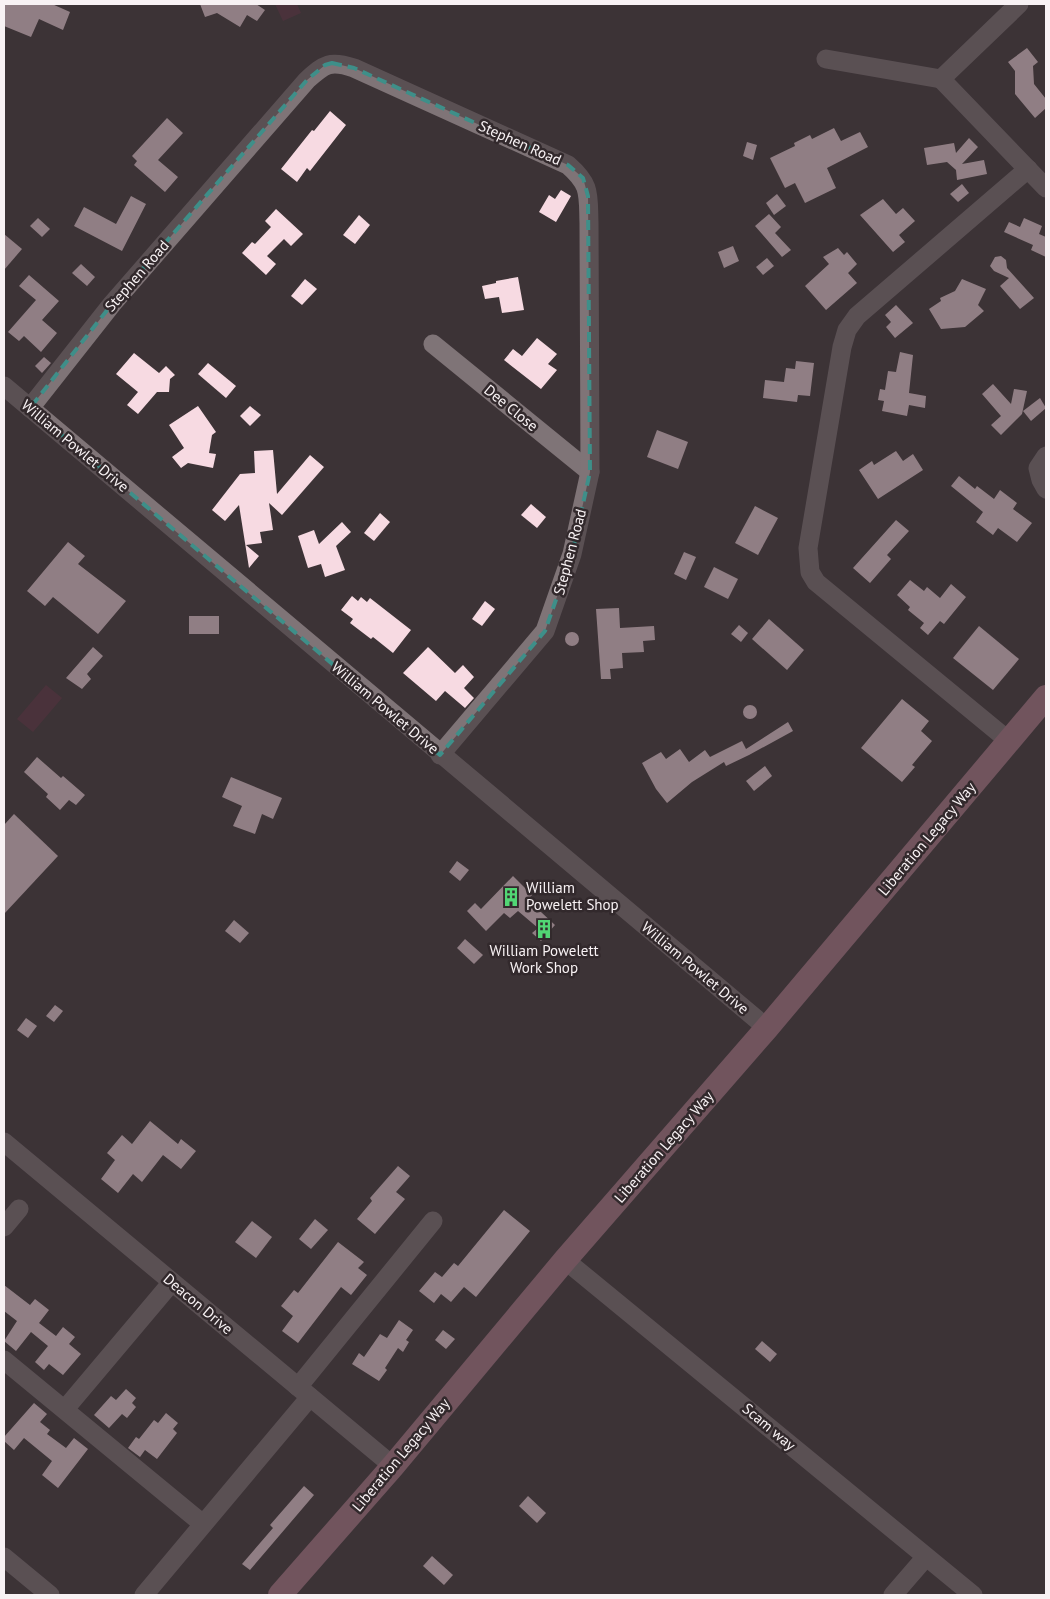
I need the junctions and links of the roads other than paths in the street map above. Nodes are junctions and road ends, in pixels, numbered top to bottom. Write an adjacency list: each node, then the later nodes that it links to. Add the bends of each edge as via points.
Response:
1 (1019, 4): 3 (street)
2 (826, 59): 3 (street)
3 (941, 79): 4 (street)
4 (1028, 169): 5 (street); 13 (street, via 857,316 847,330 808,548 810,572 816,582)
5 (1046, 188)
6 (433, 344): 10 (street, Dee Close)
7 (4, 386): 8 (street, William Powlet Drive)
8 (30, 408): 10 (street, Stephen Road, via 112,304 307,80 325,65 341,63 568,165 583,178 588,196 590,252); 14 (street, William Powlet Drive)
9 (1046, 456): 11 (street, via 1038,468)
10 (590, 472): 14 (street, Stephen Road, via 572,554 545,631)
11 (1046, 489)
12 (1046, 697): 13 (main road, Liberation Legacy Way)
13 (1010, 741): 15 (main road, Liberation Legacy Way)
14 (440, 755): 15 (street, William Powlet Drive)
15 (767, 1028): 20 (main road, Liberation Legacy Way)
16 (4, 1142): 21 (street, Deacon Drive)
17 (19, 1209): 19 (street)
18 (433, 1221): 23 (street)
19 (4, 1228)
20 (565, 1260): 25 (main road, Liberation Legacy Way); 28 (street, Scam way)
21 (172, 1282): 23 (street, Deacon Drive); 24 (street)
22 (4, 1360): 24 (street)
23 (304, 1392): 25 (street, Deacon Drive); 26 (street)
24 (65, 1409): 26 (street)
25 (393, 1466): 31 (main road, Liberation Legacy Way)
26 (203, 1524): 30 (street)
27 (4, 1557): 29 (street)
28 (924, 1558): 32 (street); 33 (street, Scam way)
29 (50, 1595)
30 (144, 1595)
31 (280, 1595)
32 (892, 1595)
33 (973, 1595)

